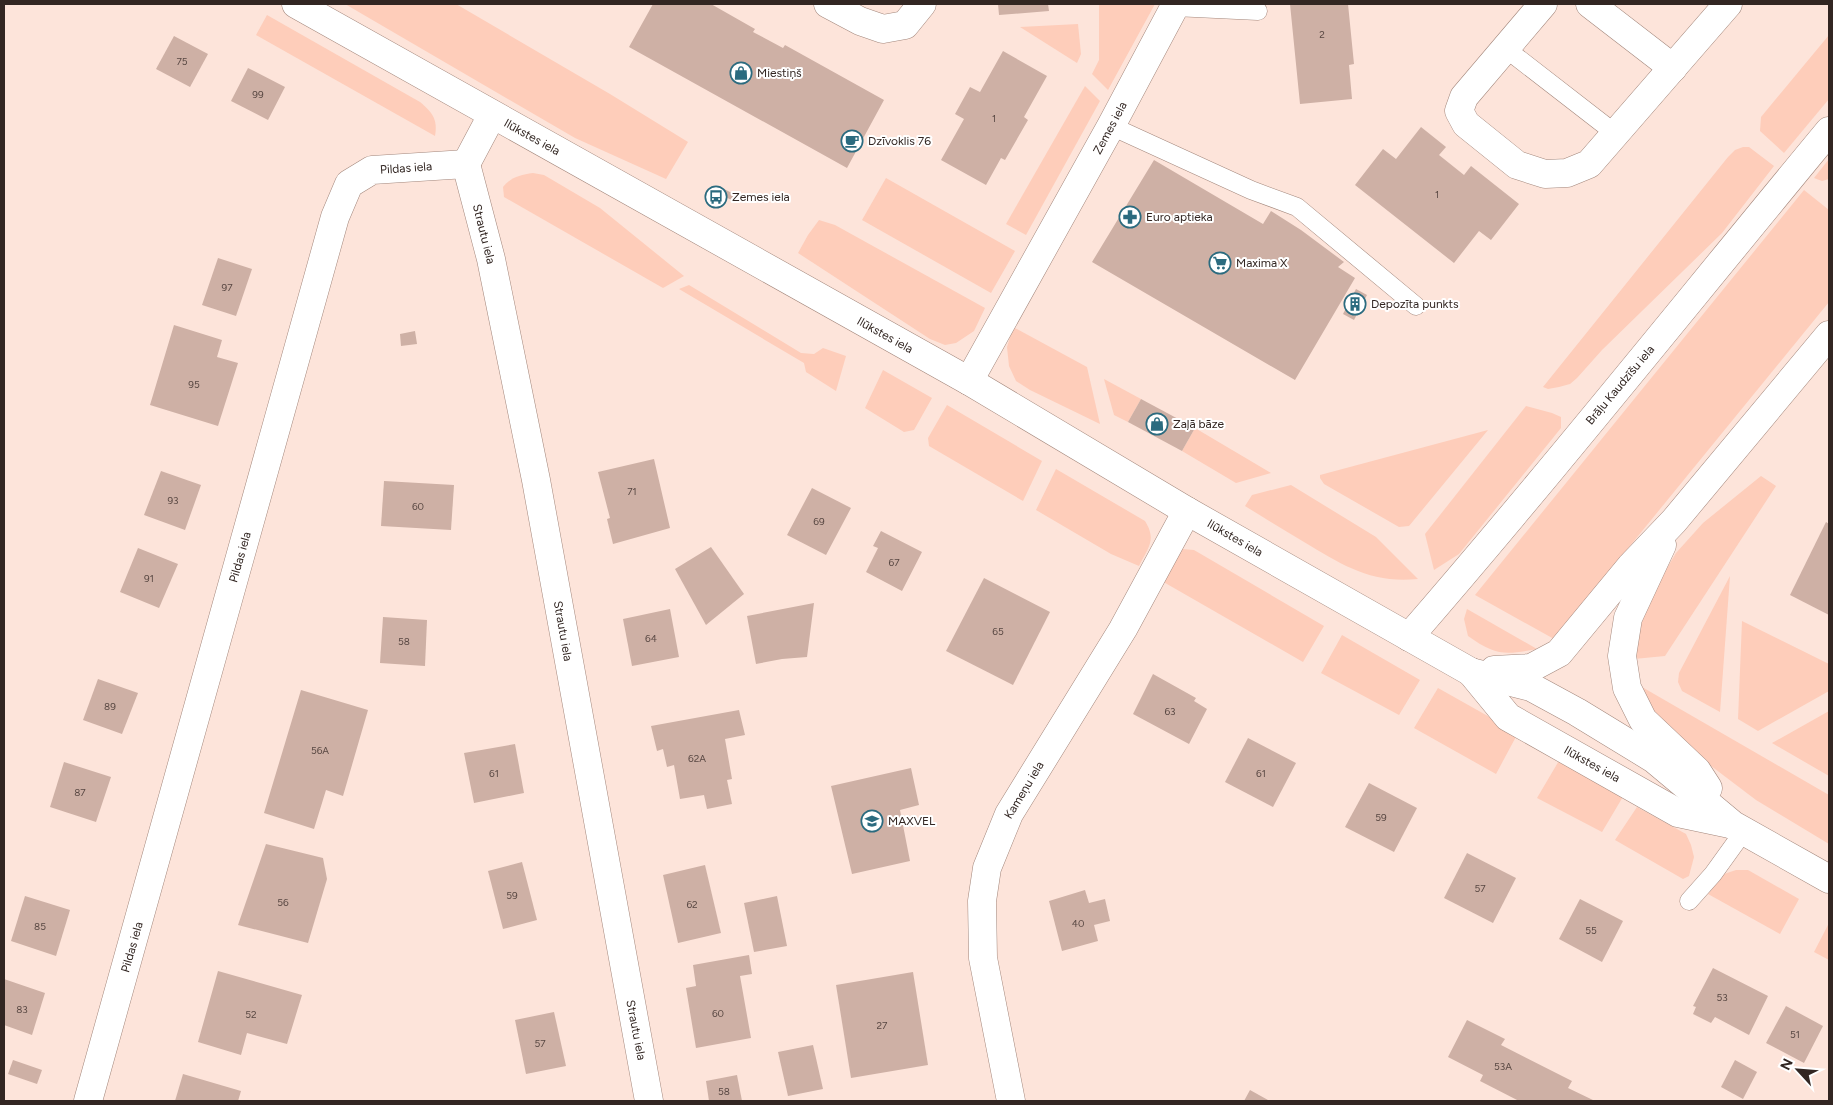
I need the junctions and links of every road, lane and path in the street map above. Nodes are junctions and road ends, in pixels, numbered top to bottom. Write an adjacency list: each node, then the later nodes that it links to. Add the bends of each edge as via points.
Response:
1 (296, 4): 11 (street, Ilūkstes iela)
2 (828, 4): 3 (street, via 884,29 905,24)
3 (922, 4)
4 (1543, 4): 9 (street)
5 (1590, 4): 10 (street)
6 (1728, 4): 10 (street)
7 (1175, 6): 8 (lane); 12 (street, Zemes iela)
8 (1258, 11)
9 (1505, 48): 14 (lane); 14 (street, via 1464,98 1459,111 1466,124 1517,165 1545,174 1567,173 1589,164)
10 (1673, 68): 14 (street)
11 (492, 115): 15 (street); 18 (street, Ilūkstes iela)
12 (1111, 126): 16 (lane, via 1251,190 1297,207); 18 (street, Zemes iela)
13 (1829, 131): 21 (street, Brāļu Kaudzīšu iela)
14 (1616, 134)
15 (466, 164): 26 (street, Pildas iela, via 372,170 350,184 335,217); 27 (street, Strautu iela, via 491,259 536,480)
16 (1416, 306)
17 (1829, 335): 20 (street)
18 (969, 381): 19 (street, Ilūkstes iela)
19 (1187, 510): 21 (street, Ilūkstes iela); 28 (street, Kameņu iela, via 1123,629 1009,814 987,868 982,901 983,958)
20 (1674, 521): 22 (street, via 1631,566 1559,653 1531,668); 23 (street, via 1628,618 1622,656 1627,688 1643,720 1697,771)
21 (1408, 637): 22 (street, Ilūkstes iela)
22 (1471, 672): 23 (street, Ilūkstes iela, via 1531,687 1577,712 1654,759); 23 (street, Ilūkstes iela, via 1508,717 1678,813)
23 (1738, 828): 24 (street, Ilūkstes iela); 25 (lane, via 1713,874)
24 (1829, 880)
25 (1689, 901)
26 (88, 1101)
27 (649, 1101)
28 (1011, 1101)

